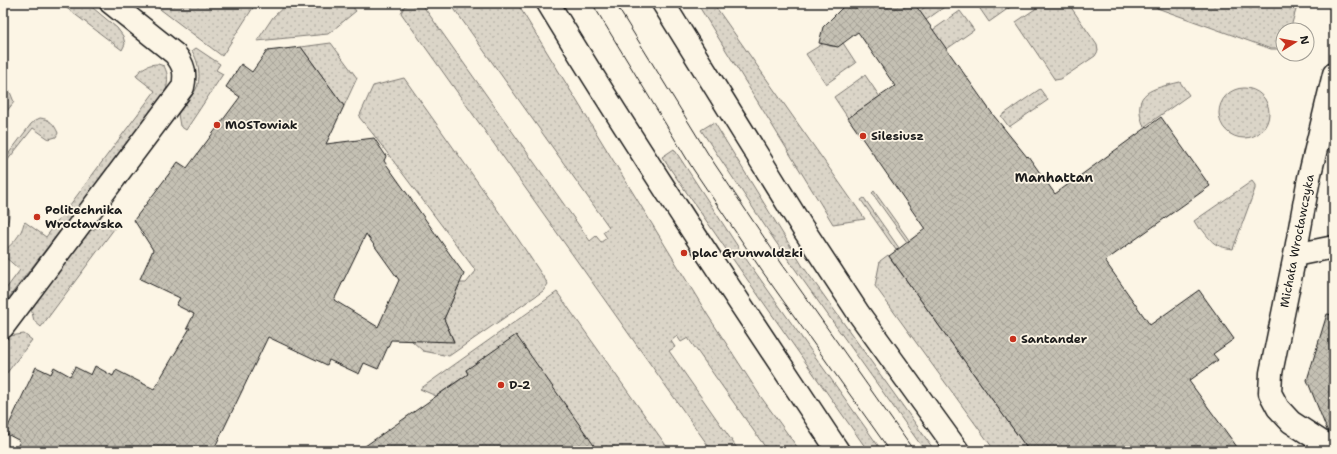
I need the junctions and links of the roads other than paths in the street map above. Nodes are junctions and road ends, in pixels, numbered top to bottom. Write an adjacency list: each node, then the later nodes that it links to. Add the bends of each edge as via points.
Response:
1 (111, 3): 7 (main road, via 175,54 182,63 185,79 183,87)
2 (548, 3): 9 (main road, via 660,181)
3 (663, 3): 10 (main road, via 859,314)
4 (1334, 74): 6 (main road, Michała Wrocławczyka, via 1309,178)
5 (1334, 247): 6 (main road)
6 (1295, 255): 8 (main road, Michała Wrocławczyka, via 1271,373 1270,393 1278,408 1291,422)
7 (3, 327)
8 (1334, 450)
9 (838, 451)
10 (958, 451)

